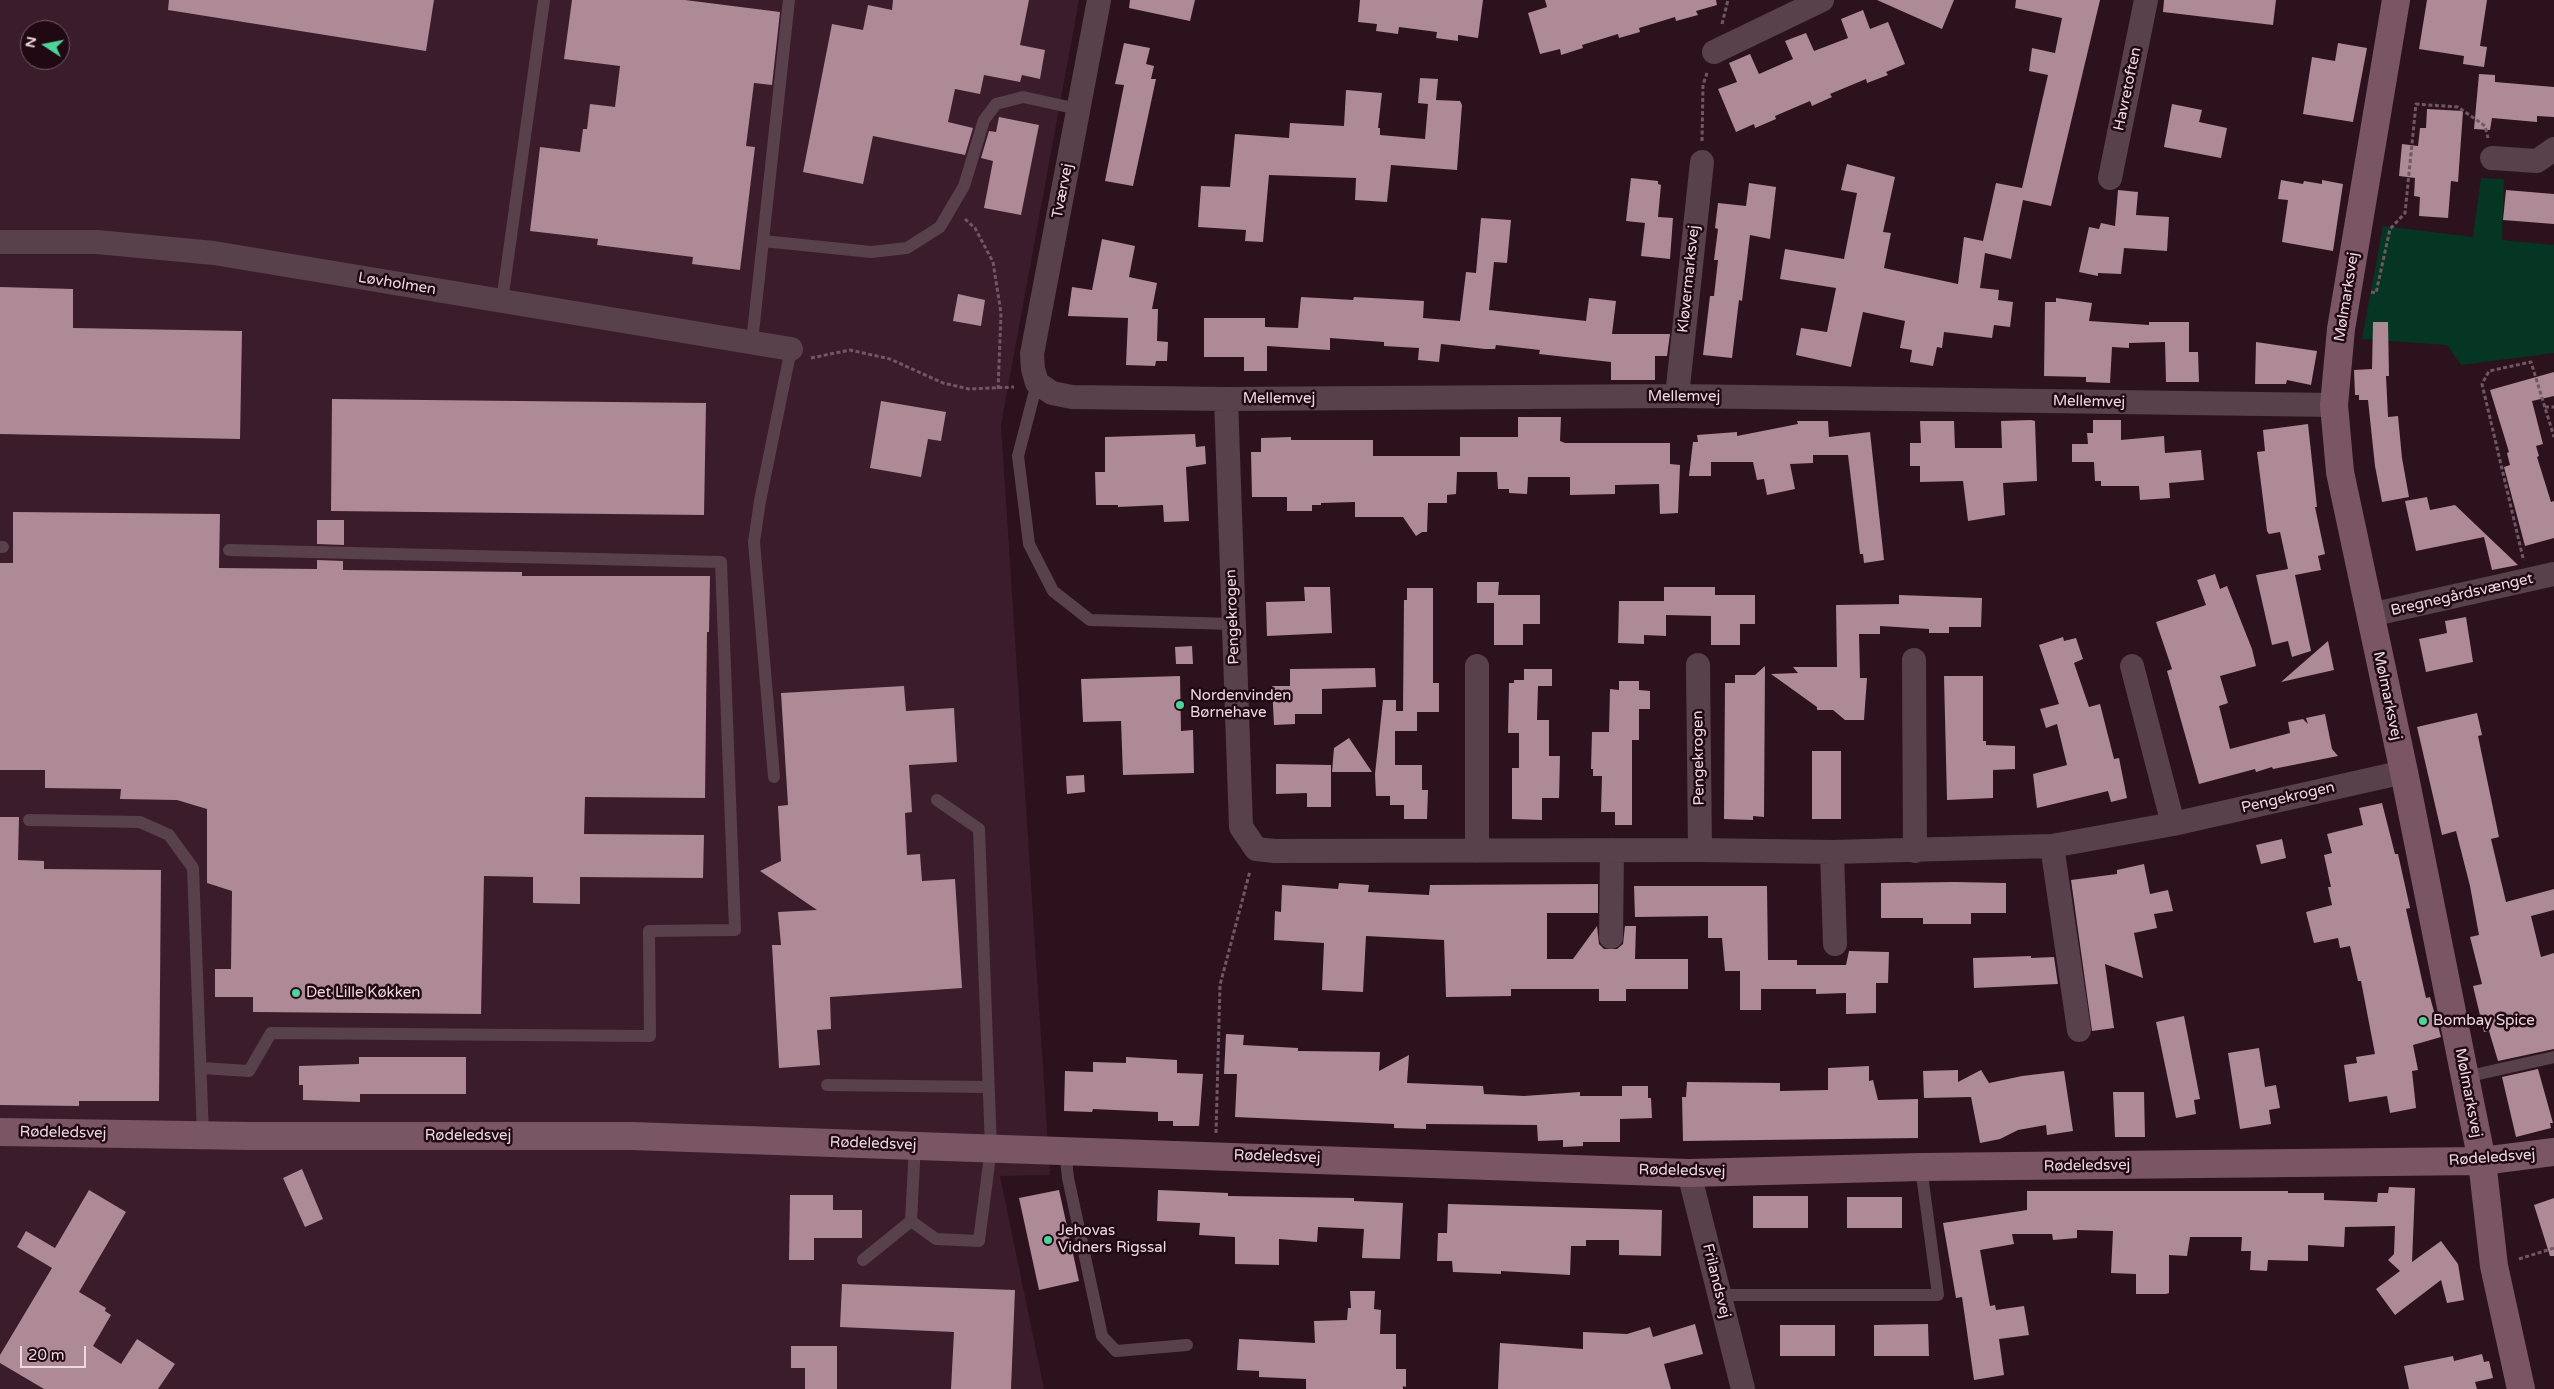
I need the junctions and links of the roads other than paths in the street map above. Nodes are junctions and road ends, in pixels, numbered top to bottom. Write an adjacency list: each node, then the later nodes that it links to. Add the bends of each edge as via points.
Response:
1 (544, 0): 15 (lane)
2 (789, 0): 13 (lane)
3 (1099, 0): 8 (street, Tværvej)
4 (1822, 0): 7 (street)
5 (2146, 0): 12 (street, Havretoften)
6 (2396, 0): 21 (street, Mølmarksvej, via 2341,329)
7 (1714, 52)
8 (1078, 109): 13 (lane, via 1023,97 996,104 984,120 964,186 940,227 907,248 871,252); 18 (street, Tværvej, via 1032,354)
9 (2554, 149): 10 (street, via 2537,161)
10 (2492, 158)
11 (1702, 162): 19 (street, Kløvermarksvej)
12 (2110, 178)
13 (763, 240): 16 (lane)
14 (0, 242): 15 (street, Løvholmen, via 97,242 214,254)
15 (502, 301): 16 (street, Løvholmen)
16 (752, 342): 17 (street, Løvholmen)
17 (790, 354): 31 (lane, via 754,542)
18 (1037, 383): 20 (street, Mellemvej, via 1052,393 1072,396); 25 (lane, via 1018,456 1029,544 1053,591 1090,620)
19 (1677, 396): 20 (street, Mellemvej); 21 (street, Mellemvej)
20 (1226, 399): 25 (street, Pengekrogen)
21 (2334, 405): 24 (street, Mølmarksvej, via 2340,472)
22 (229, 550): 45 (lane, via 721,562 735,930 649,931 650,1036 271,1032 249,1071)
23 (2554, 574): 24 (street, Bregnegårdsvænget)
24 (2370, 616): 30 (street, Mølmarksvej)
25 (1232, 624): 38 (street, Pengekrogen, via 1241,827 1256,849)
26 (1914, 660): 39 (street)
27 (1477, 666): 38 (street)
28 (1698, 666): 37 (street, Pengekrogen)
29 (2132, 666): 34 (street)
30 (2404, 772): 34 (street, Pengekrogen); 46 (street, Mølmarksvej)
31 (774, 777)
32 (937, 800): 48 (lane, via 979,829)
33 (29, 820): 45 (lane, via 140,822 169,835 193,868)
34 (2173, 824): 35 (street, Pengekrogen)
35 (2052, 846): 39 (street, Pengekrogen); 43 (street)
36 (1612, 850): 37 (street, Pengekrogen); 38 (street, Pengekrogen); 41 (street)
37 (1700, 850): 40 (street, Pengekrogen)
38 (1477, 851)
39 (1915, 851): 40 (street, Pengekrogen)
40 (1832, 852): 42 (street)
41 (1611, 937)
42 (1835, 944)
43 (2079, 1030)
44 (2554, 1057): 46 (lane)
45 (201, 1068): 50 (lane)
46 (2465, 1078): 55 (street, Mølmarksvej)
47 (827, 1085): 48 (lane)
48 (988, 1087): 52 (lane)
49 (0, 1132): 50 (street, Rødeledsvej)
50 (203, 1135): 51 (street, Rødeledsvej, via 632,1136)
51 (916, 1145): 52 (street, Rødeledsvej); 58 (lane)
52 (990, 1148): 53 (street, Rødeledsvej); 58 (lane, via 979,1241 936,1239)
53 (1065, 1150): 57 (street, Rødeledsvej); 61 (lane, via 1068,1178 1102,1336 1116,1352)
54 (2554, 1152): 55 (street, Rødeledsvej)
55 (2482, 1161): 56 (street, Rødeledsvej); 63 (street, Mølmarksvej, via 2494,1266)
56 (1920, 1167): 57 (street, Rødeledsvej); 60 (lane, via 1938,1295)
57 (1689, 1173): 60 (street, Frilandsvej)
58 (910, 1221): 59 (lane)
59 (863, 1260)
60 (1719, 1295): 62 (street, Frilandsvej)
61 (1188, 1346)
62 (1743, 1389)
63 (2521, 1389)

